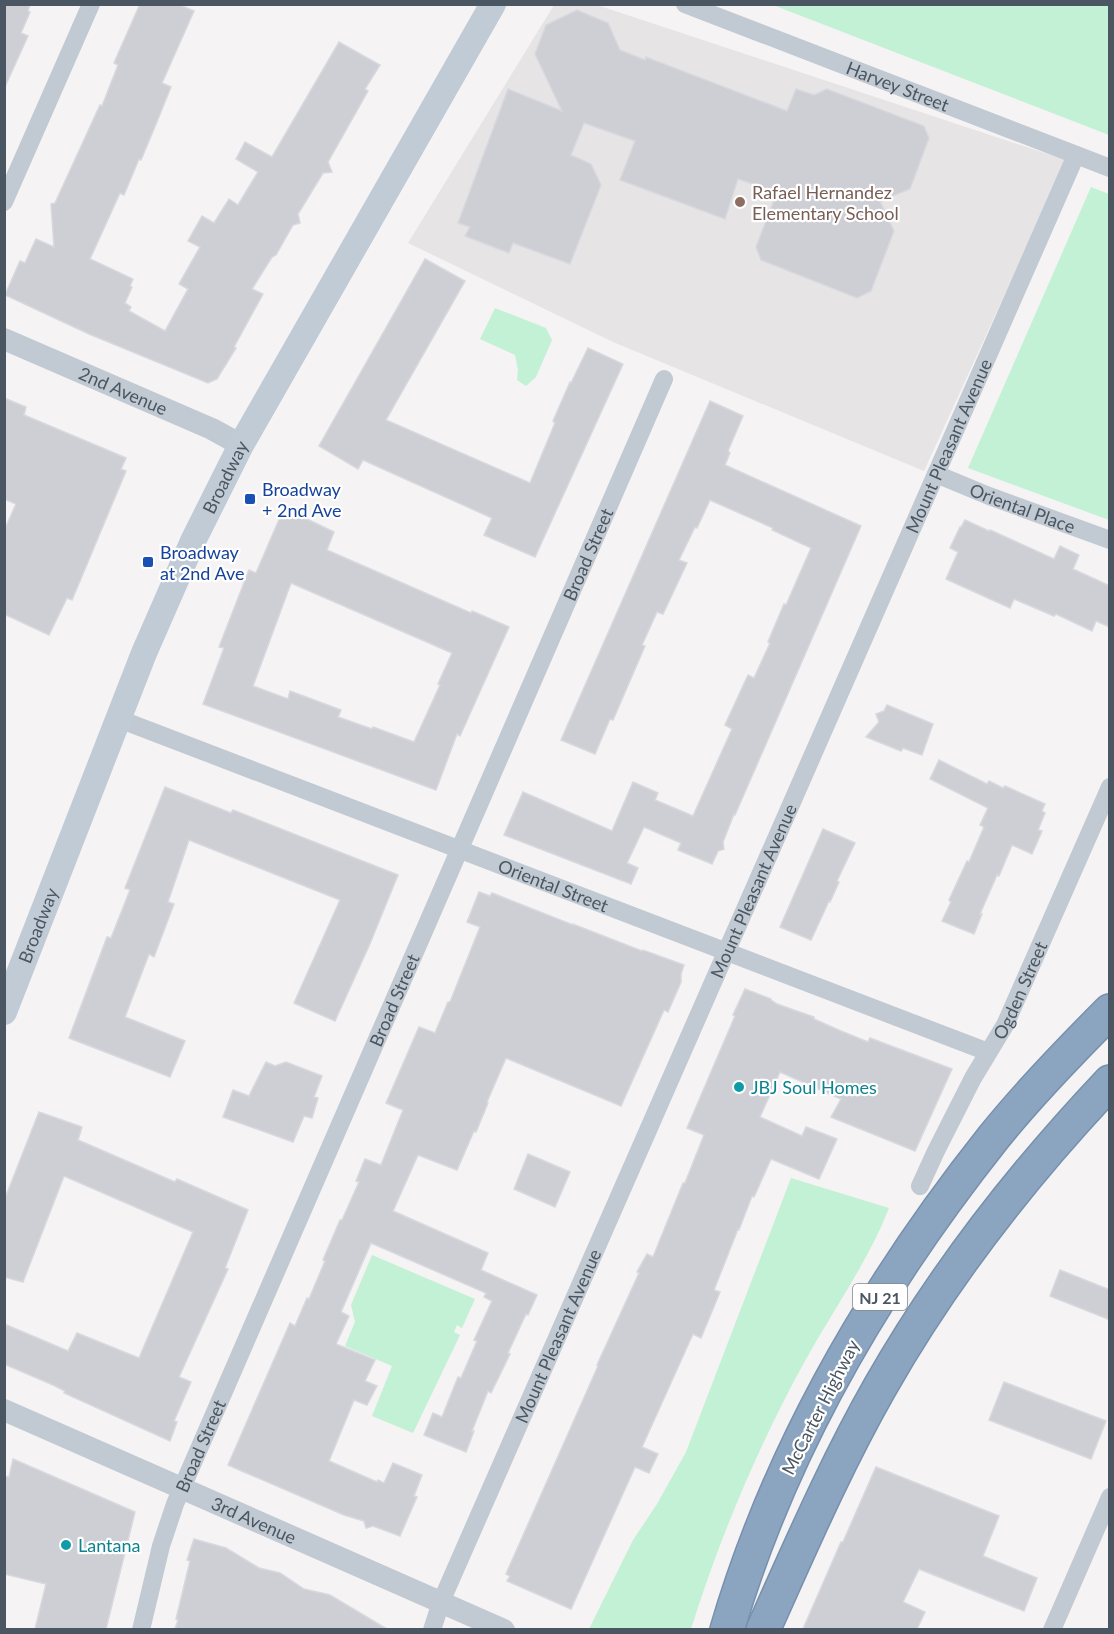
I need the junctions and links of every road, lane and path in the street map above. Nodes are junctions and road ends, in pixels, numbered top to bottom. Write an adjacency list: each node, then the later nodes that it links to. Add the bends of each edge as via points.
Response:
1 (91, 4): 6 (street)
2 (493, 4): 9 (main road, Broadway)
3 (685, 4): 4 (street, Harvey Street)
4 (1076, 155): 5 (street, Harvey Street); 10 (street, Mount Pleasant Avenue)
5 (1110, 168)
6 (4, 202)
7 (4, 339): 9 (street, 2nd Avenue)
8 (664, 379): 14 (street, Broad Street)
9 (241, 445): 12 (main road, Broadway, via 176,577)
10 (936, 474): 11 (street, Oriental Place); 15 (street, Mount Pleasant Avenue)
11 (1110, 540)
12 (119, 719): 14 (street, Oriental Street); 17 (main road, Broadway)
13 (1110, 787): 18 (street, Ogden Street, via 1005,1025)
14 (460, 849): 15 (street, Oriental Street); 22 (street, Broad Street)
15 (727, 951): 18 (street, Oriental Street); 24 (street, Mount Pleasant Avenue)
16 (1110, 1011): 28 (highway, McCarter Highway / NJ 21, via 994,1137 873,1308 809,1422 783,1479)
17 (4, 1012)
18 (988, 1052): 20 (street, Ogden Street)
19 (1110, 1082): 29 (highway, NJ 21, via 991,1220 914,1331 849,1443)
20 (920, 1186)
21 (4, 1410): 22 (street, 3rd Avenue)
22 (182, 1488): 24 (street, 3rd Avenue); 25 (street, Broad Street, via 161,1546)
23 (1110, 1497): 30 (street)
24 (441, 1602): 26 (street, Mount Pleasant Avenue); 27 (street, 3rd Avenue)
25 (141, 1629)
26 (432, 1629)
27 (504, 1629)
28 (727, 1629)
29 (763, 1629)
30 (1052, 1629)

